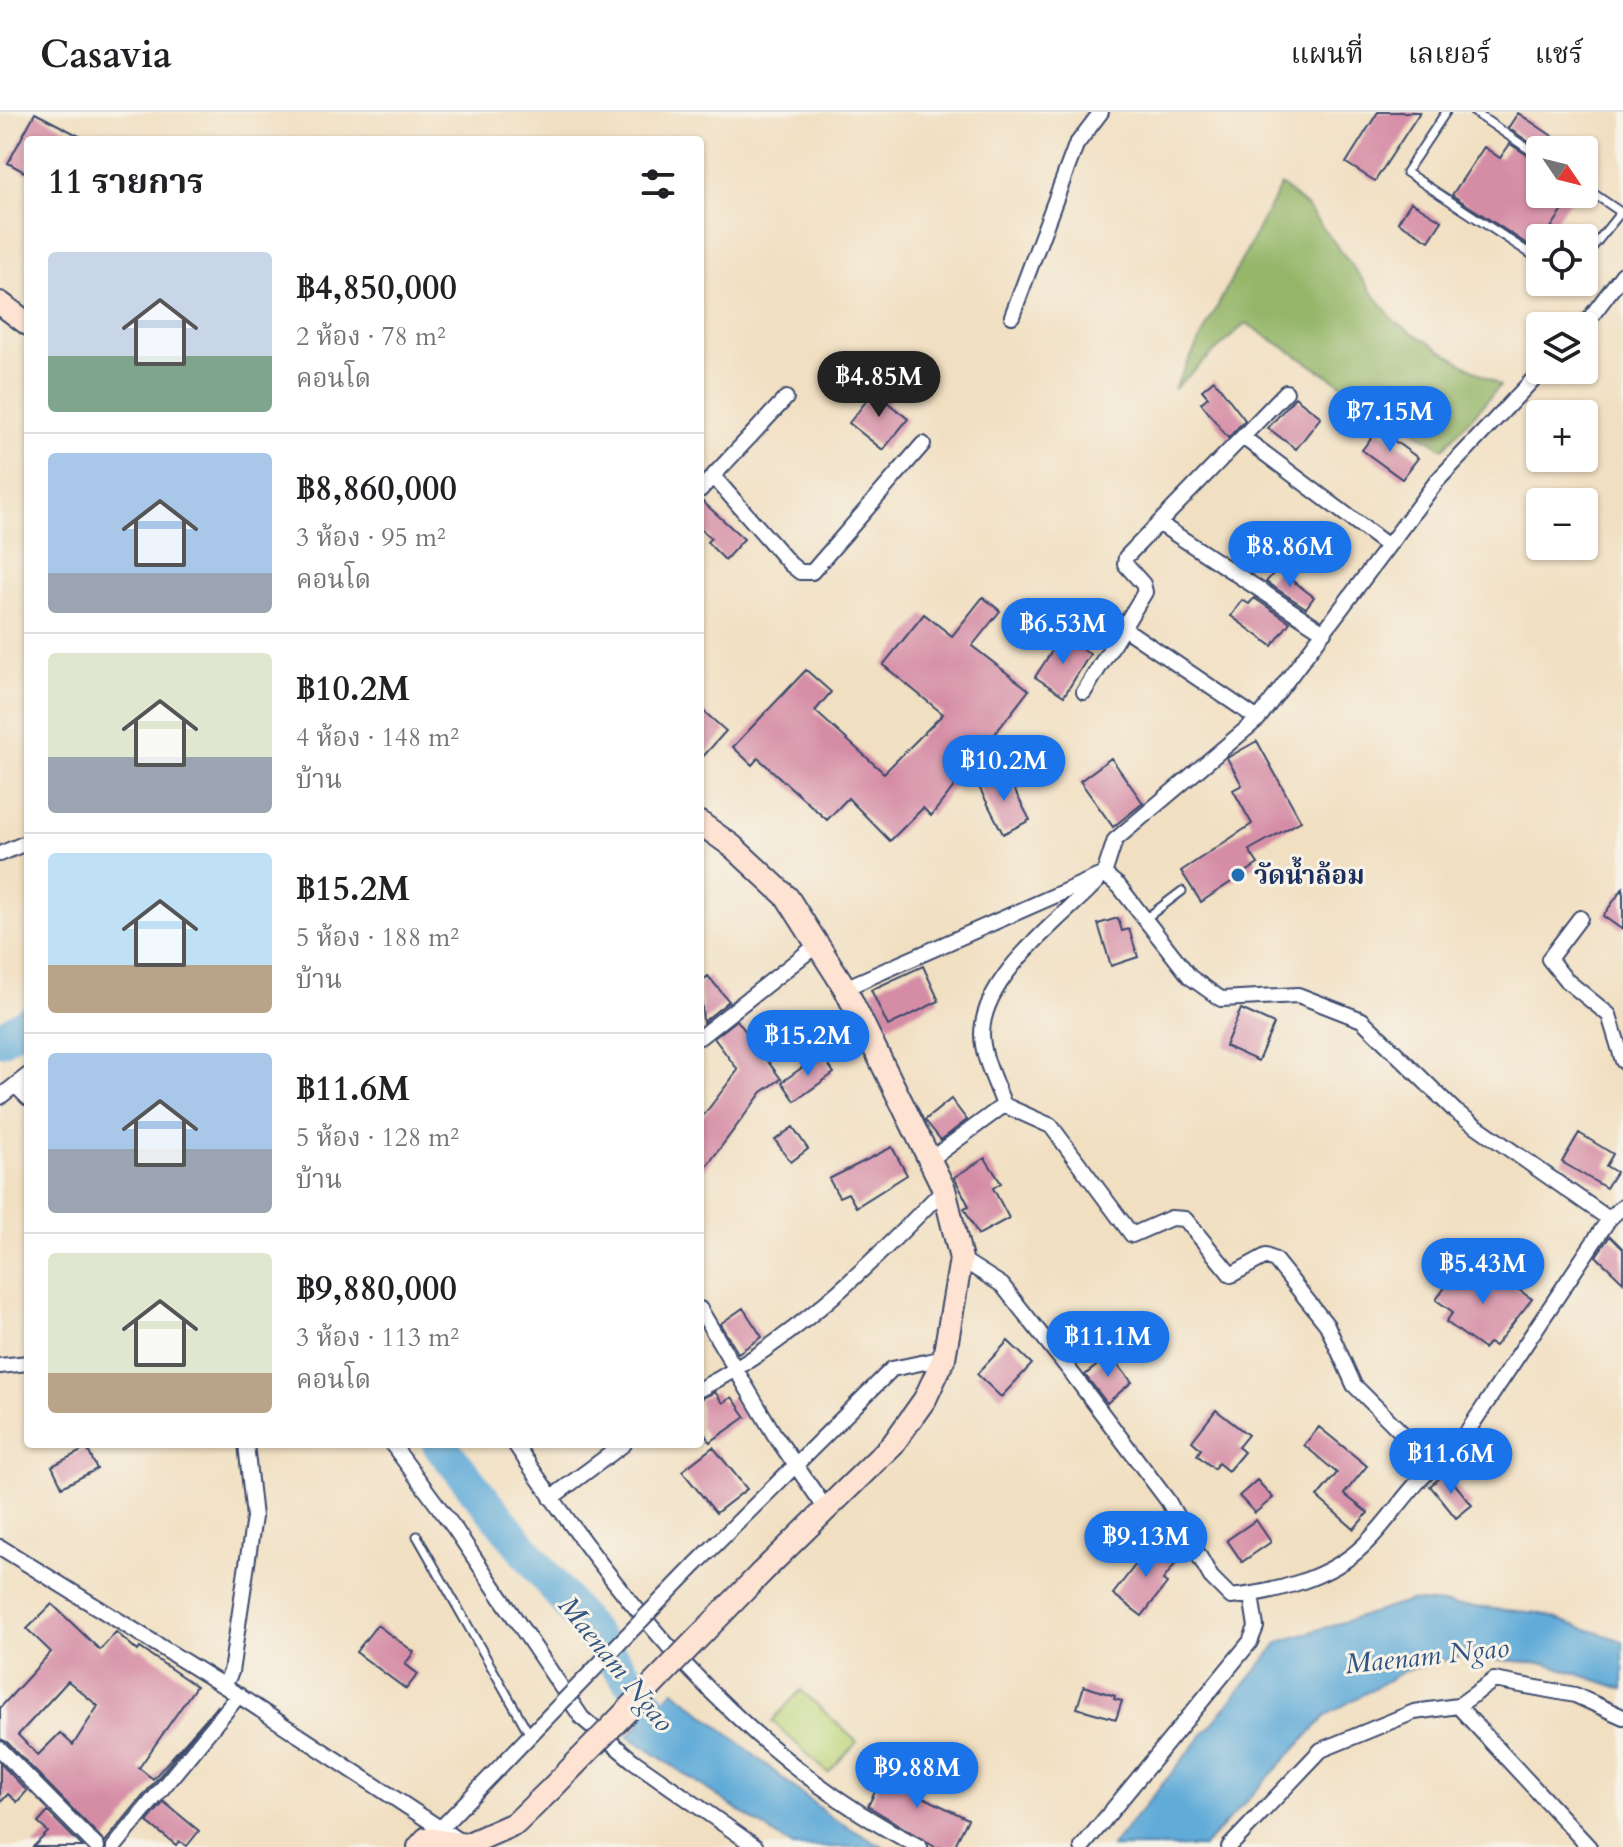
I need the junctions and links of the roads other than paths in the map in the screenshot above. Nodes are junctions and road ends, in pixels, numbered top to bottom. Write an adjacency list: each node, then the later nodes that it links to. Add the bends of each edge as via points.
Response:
1 (1101, 112): 12 (street, via 1076,145)
2 (1446, 112): 8 (lane, via 1406,172)
3 (1474, 112): 4 (lane)
4 (1526, 147)
5 (1598, 197): 6 (lane)
6 (1622, 213): 7 (lane)
7 (1598, 241)
8 (1526, 251)
9 (1623, 274): 11 (street)
10 (0, 303): 13 (main road)
11 (1594, 312)
12 (1012, 316)
13 (24, 321)
14 (1529, 384): 22 (street, via 1437,481)
15 (1286, 392): 17 (street)
16 (786, 398): 19 (street)
17 (1244, 438): 21 (street); 22 (street)
18 (923, 444): 19 (street, via 812,572 800,572 790,564)
19 (713, 476): 20 (street)
20 (704, 486)
21 (1160, 524): 23 (street, via 1126,557 1125,564 1145,592); 24 (street)
22 (1388, 546): 24 (street)
23 (1125, 629): 25 (street); 26 (street)
24 (1324, 632): 26 (street)
25 (1084, 692)
26 (1258, 719): 30 (street, via 1115,840)
27 (704, 826): 34 (main road, via 787,897)
28 (24, 844): 29 (street)
29 (0, 854)
30 (1104, 874): 33 (street); 35 (street); 42 (street, via 1039,935 993,992 985,1010 982,1036)
31 (1182, 891): 33 (lane)
32 (1580, 918): 37 (street, via 1549,959 1609,1015)
33 (1145, 919): 47 (street, via 1190,977 1221,999 1298,995 1362,1020 1455,1111)
34 (818, 944): 35 (main road); 36 (street)
35 (845, 988): 43 (main road)
36 (704, 1034)
37 (1623, 1061)
38 (24, 1078): 39 (street)
39 (15, 1085): 40 (street); 41 (street)
40 (24, 1094)
41 (0, 1097)
42 (1004, 1105): 43 (street); 59 (street, via 1051,1126 1132,1235 1171,1218 1185,1219 1231,1275 1266,1256 1275,1260 1327,1325 1354,1385)
43 (931, 1159): 44 (main road)
44 (944, 1189): 48 (main road); 53 (street, via 827,1303)
45 (1623, 1189): 46 (street)
46 (1622, 1206): 47 (street)
47 (1609, 1219): 59 (street, via 1453,1453)
48 (961, 1259): 50 (main road); 65 (street, via 1002,1285 1074,1376 1168,1501 1211,1577 1231,1597)
49 (704, 1315): 53 (street)
50 (944, 1358): 60 (street, via 892,1369); 62 (main road, via 925,1399 893,1444)
51 (24, 1363): 52 (street)
52 (0, 1366)
53 (738, 1369): 54 (street); 60 (street)
54 (704, 1387)
55 (246, 1448): 66 (street, via 254,1517 231,1672)
56 (395, 1448): 77 (street, via 582,1718)
57 (518, 1448): 61 (street)
58 (619, 1448): 61 (street)
59 (1433, 1464): 65 (street, via 1352,1555 1316,1575)
60 (796, 1466): 62 (street); 70 (street, bridge)
61 (551, 1498): 78 (street, via 687,1666 782,1757)
62 (826, 1509): 73 (main road, bridge, via 516,1823)
63 (417, 1536): 70 (lane)
64 (0, 1547): 66 (street)
65 (1251, 1595): 79 (street, via 1256,1627 1250,1642)
66 (224, 1686): 67 (street)
67 (239, 1695): 72 (street); 75 (street)
68 (1458, 1706): 69 (street, via 1494,1680 1575,1695); 80 (street, via 1414,1712 1321,1750); 81 (street)
69 (1623, 1717)
70 (530, 1735): 72 (street)
71 (0, 1749): 74 (street)
72 (440, 1829): 73 (street)
73 (466, 1845): 76 (main road, via 426,1839)
74 (97, 1847)
75 (114, 1847)
76 (419, 1847)
77 (756, 1847)
78 (920, 1847)
79 (1082, 1847)
80 (1229, 1847)
81 (1589, 1847)

